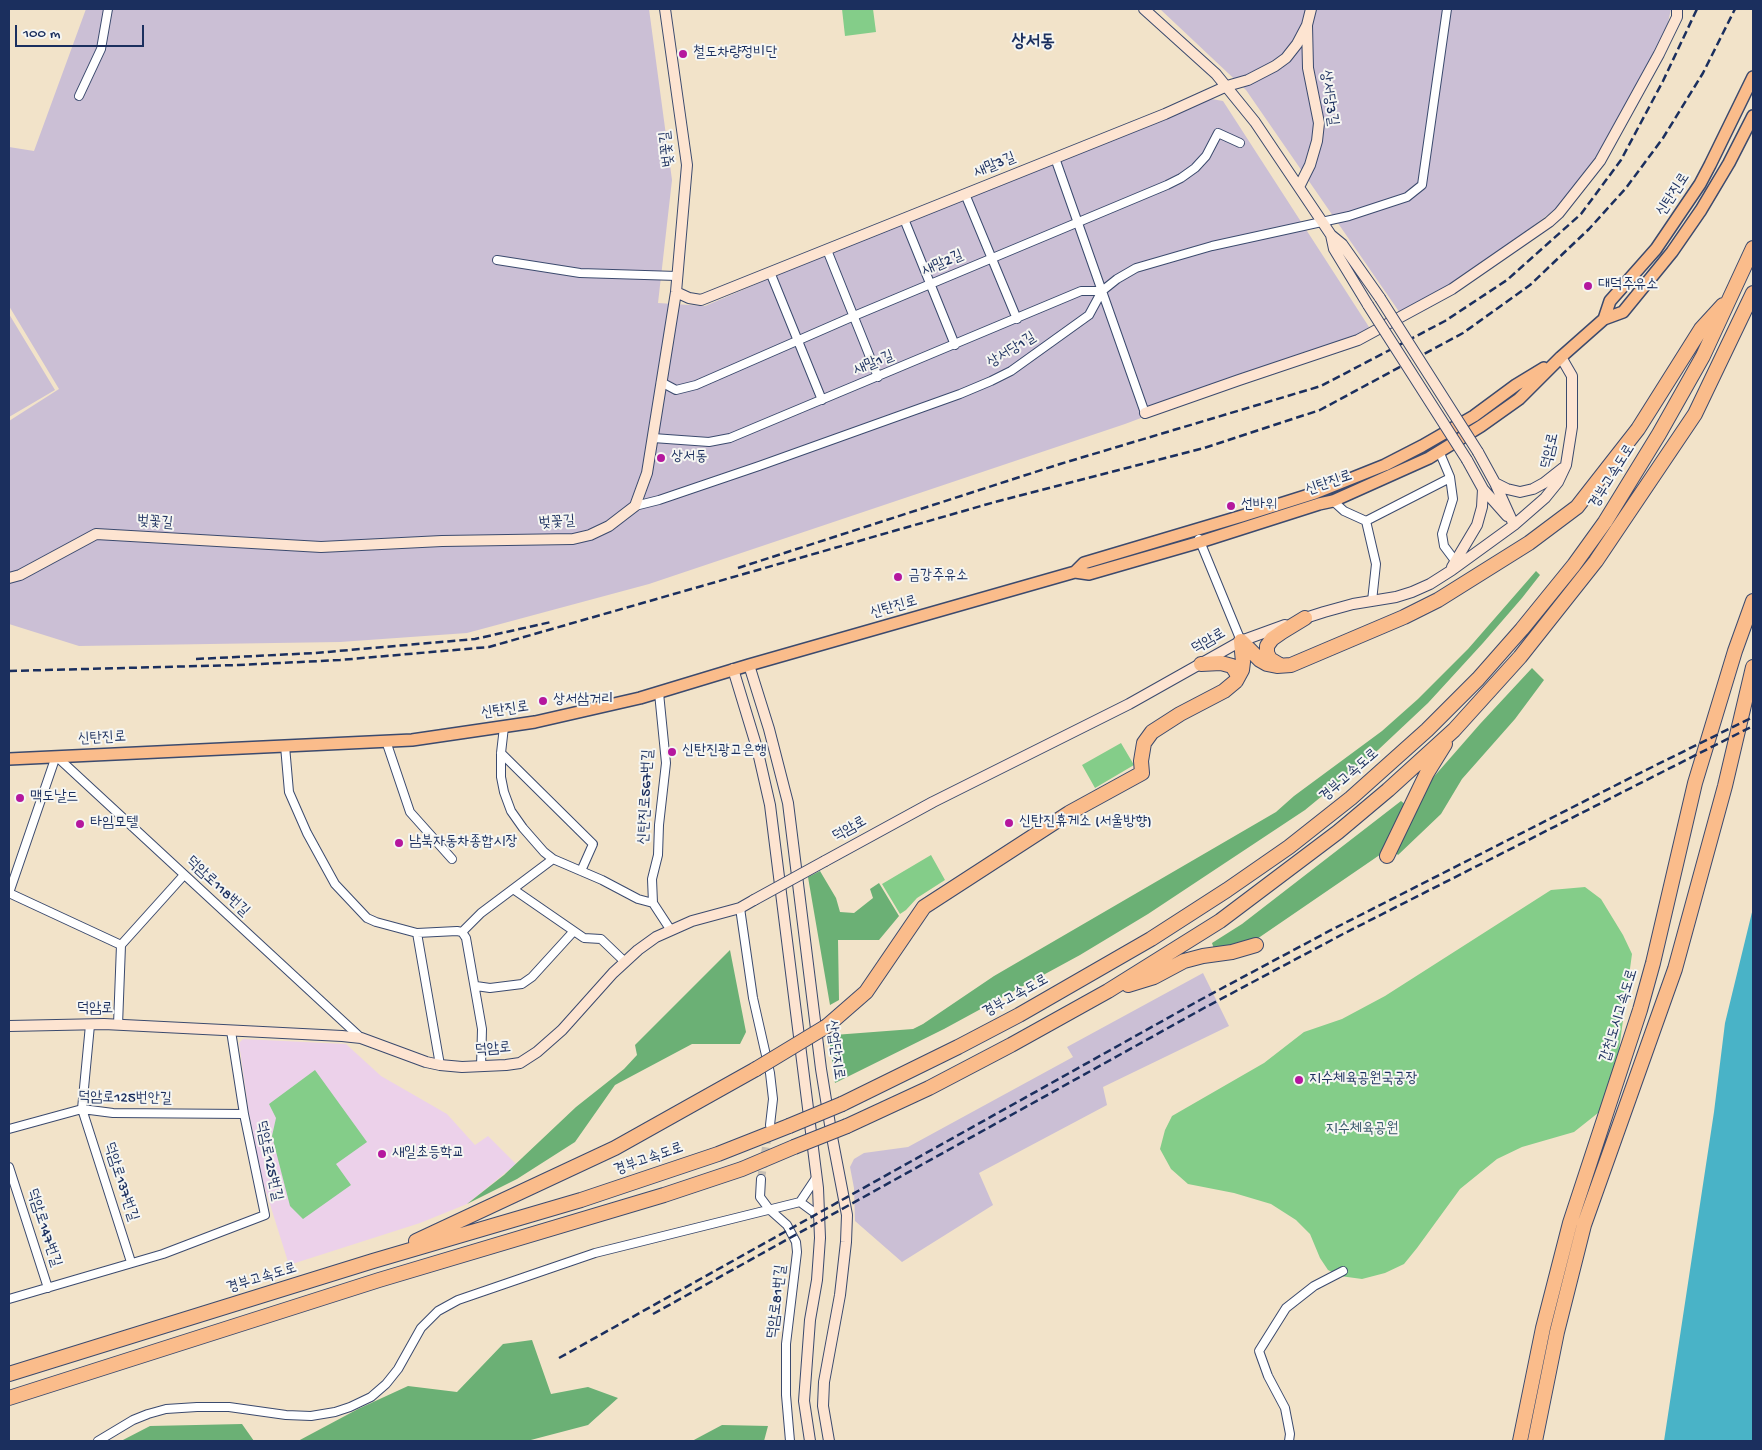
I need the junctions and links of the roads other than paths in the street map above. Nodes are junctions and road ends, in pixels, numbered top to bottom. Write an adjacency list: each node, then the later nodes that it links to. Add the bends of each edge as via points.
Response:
1 (108, 9): 10 (street, via 100,50)
2 (665, 9): 25 (street, 벚꽃길, via 687,165)
3 (1144, 9): 9 (street)
4 (1311, 9): 7 (street, 상서당3길)
5 (1447, 9): 18 (street, 상서당1길, via 1422,185 1407,197)
6 (1677, 9): 40 (street, via 1677,17 1659,54 1600,161 1549,222 1452,289 1358,340)
7 (1307, 25): 9 (street, 새말3길, via 1297,44 1276,66); 14 (street, 상서당3길, via 1310,80 1319,123 1310,165)
8 (1753, 77): 33 (main road, 신탄진로, via 1695,192 1656,249 1610,301)
9 (1227, 86): 13 (street, 새말3길); 14 (street)
10 (79, 96)
11 (1753, 116): 33 (main road, 신탄진로, via 1729,163 1672,252 1623,312)
12 (1240, 144): 17 (street, 새말2길, via 1218,133 1206,156 1181,178)
13 (1055, 158): 15 (street, 새말3길); 17 (street)
14 (1299, 188): 18 (street)
15 (965, 194): 16 (street, 새말3길); 22 (street)
16 (904, 219): 21 (street, 새말3길); 26 (street)
17 (1078, 222): 22 (street, 새말2길); 27 (street)
18 (1322, 222): 19 (street); 27 (street, 상서당1길, via 1212,246 1136,268)
19 (1330, 235): 45 (street, bridge, via 1342,244 1380,298); 46 (street, bridge, via 1334,249)
20 (1753, 248): 29 (highway, 경부고속도로)
21 (827, 250): 24 (street, 새말3길); 31 (street)
22 (992, 259): 26 (street, 새말2길); 32 (street)
23 (497, 260): 25 (street, via 580,273)
24 (770, 272): 28 (street, 새말3길, via 702,300); 34 (street)
25 (677, 276): 28 (street, 벚꽃길)
26 (931, 284): 31 (street, 새말2길); 35 (street)
27 (1102, 291): 32 (street, 새말1길, via 1081,291); 40 (street); 48 (street, 상서당1길, via 1089,315 1011,371 991,381 759,466)
28 (676, 292): 38 (street, 벚꽃길)
29 (1733, 293): 63 (highway, via 1701,330 1638,430 1577,507 1529,543 1438,600); 110 (highway, 경부고속도로, bridge, via 1684,392 1605,522 1574,565 1478,679 1351,798 1297,841 1151,939 1019,1016 842,1104 651,1177)
30 (1753, 293): 69 (highway, 경부고속도로, via 1695,414 1596,561 1520,657)
31 (854, 316): 34 (street, 새말2길); 37 (street)
32 (1017, 319): 35 (street, 새말1길)
33 (1604, 320): 36 (main road, 신탄진로)
34 (798, 341): 38 (street, 새말2길, via 676,390); 39 (street)
35 (955, 345): 37 (street, 새말1길)
36 (1561, 357): 42 (main road, 신탄진로, via 1519,399); 43 (street, 덕암로, via 1572,376 1572,428); 51 (main road, 신탄진로, via 1474,416 1385,465 1315,493)
37 (878, 377): 39 (street, 새말1길)
38 (661, 382): 41 (street, 벚꽃길)
39 (822, 400): 41 (street, 새말1길, via 730,438 710,442)
40 (1145, 414)
41 (653, 438): 48 (street, 벚꽃길, via 647,473)
42 (1439, 451): 44 (street); 47 (main road, 신탄진로)
43 (1566, 465): 45 (street, via 1533,489 1520,492); 50 (street, 덕암로, via 1546,498)
44 (1450, 478): 49 (street); 53 (street, via 1454,499 1442,534 1444,546)
45 (1495, 483): 50 (street)
46 (1482, 489): 50 (street); 53 (street, via 1477,525)
47 (1333, 501): 49 (street, via 1344,511); 52 (main road, 신탄진로)
48 (635, 506): 56 (street, 벚꽃길, via 609,526 573,539 321,547 96,534)
49 (1366, 521): 57 (street, via 1376,564)
50 (1514, 525): 55 (street, 덕암로)
51 (1196, 530): 52 (street); 54 (main road, 신탄진로, via 1084,563)
52 (1200, 542): 54 (main road, 신탄진로, via 1089,574); 60 (street)
53 (1456, 562): 55 (street)
54 (1075, 572): 61 (main road, 신탄진로)
55 (1448, 572): 57 (street, 덕암로, via 1412,592)
56 (9, 578)
57 (1372, 601): 59 (street, 덕암로)
58 (1753, 601): 122 (highway, 갑천도시고속도로, via 1734,651 1695,782 1654,963 1565,1242)
59 (1305, 618): 60 (street, 덕암로); 63 (highway, via 1272,639 1268,646 1270,660)
60 (1241, 641): 62 (street, 덕암로); 63 (highway, via 1267,664); 66 (highway, via 1243,662)
61 (749, 664): 65 (main road, 신탄진로); 120 (street, 산업단지로, via 788,803 821,1069 847,1214 840,1295 824,1382 823,1406)
62 (1201, 664): 66 (highway, via 1232,666 1238,675); 83 (street, 덕암로, bridge, via 1129,704 933,802)
63 (1285, 666)
64 (1753, 667): 123 (highway, via 1675,969 1584,1226 1557,1332)
65 (733, 669): 67 (main road, 신탄진로); 105 (street, via 757,748 770,806)
66 (1236, 681): 110 (highway, bridge, via 1152,732 1144,743 1142,773 1068,812 924,907 866,992 827,1026 615,1148)
67 (659, 693): 68 (main road, 신탄진로); 82 (street, 신탄진로567번길, via 666,763 658,855 652,879)
68 (504, 727): 70 (main road, 신탄진로); 72 (street)
69 (1454, 730): 75 (highway, via 1427,773); 92 (highway, 경부고속도로, via 1388,790 1275,881 1220,921)
70 (386, 741): 71 (main road, 신탄진로); 76 (street, via 410,812)
71 (285, 746): 73 (main road, 신탄진로); 87 (street, via 289,792 334,884 367,918)
72 (501, 753): 77 (street, via 501,777 511,811); 78 (street, via 593,844)
73 (56, 756): 74 (main road, 신탄진로); 79 (street, 덕암로118번길); 81 (street)
74 (9, 759)
75 (1387, 856)
76 (452, 859)
77 (553, 859): 78 (street); 80 (street)
78 (581, 871): 82 (street)
79 (184, 875): 88 (street); 97 (street, 덕암로118번길)
80 (513, 889): 85 (street, via 481,912); 86 (street)
81 (9, 893): 88 (street)
82 (653, 903): 84 (street)
83 (740, 908): 84 (street, 덕암로); 102 (street, via 753,998 770,1073 773,1099)
84 (670, 929): 90 (street, 덕암로)
85 (462, 932): 87 (street); 91 (street, via 470,952)
86 (573, 932): 90 (street, via 584,938 601,939); 91 (street, via 522,984 490,988)
87 (417, 933): 98 (street)
88 (121, 945): 94 (street)
89 (1256, 945): 92 (highway, via 1184,961 1154,976)
90 (625, 962): 99 (street, 덕암로, via 537,1052 520,1062)
91 (476, 986): 99 (street, via 482,1029)
92 (1108, 991): 116 (highway, 경부고속도로, bridge, via 929,1088 742,1169)
93 (90, 1025): 94 (street, 덕암로); 95 (street, 덕암로); 100 (street, 덕암로137번길)
94 (118, 1025): 96 (street, 덕암로)
95 (9, 1026)
96 (230, 1031): 97 (street, 덕암로); 101 (street, 덕암로125번길)
97 (361, 1038): 98 (street, 덕암로)
98 (440, 1065): 99 (street, 덕암로)
99 (481, 1067)
100 (82, 1109): 101 (street, 덕암로125번안길, via 113,1113); 103 (street, 덕암로125번안길); 111 (street, 덕암로137번길)
101 (244, 1114): 111 (street, 덕암로125번길, via 265,1215 163,1254)
102 (770, 1125)
103 (9, 1129)
104 (9, 1167): 113 (street, 덕암로147번길)
105 (816, 1178): 107 (street); 109 (street)
106 (761, 1179): 108 (street, 덕암로81번길, via 760,1197)
107 (800, 1202): 108 (street); 109 (street)
108 (769, 1209): 117 (street, via 596,1253 458,1300 438,1311 421,1328 386,1384 371,1397 350,1407 311,1416 228,1407 166,1409 133,1420); 118 (street, 덕암로81번길, via 787,1225 796,1242 797,1252 786,1344)
109 (819, 1216): 119 (street, via 817,1280 805,1373 804,1401)
110 (373, 1261): 115 (highway, 경부고속도로)
111 (131, 1262): 113 (street)
112 (1343, 1271): 121 (street, via 1314,1286 1286,1308 1259,1351 1285,1408)
113 (48, 1288): 114 (street, 덕암로147번길)
114 (9, 1299)
115 (9, 1374)
116 (9, 1398)
117 (98, 1441)
118 (790, 1441)
119 (810, 1441)
120 (828, 1441)
121 (1289, 1441)
122 (1520, 1441)
123 (1535, 1441)

